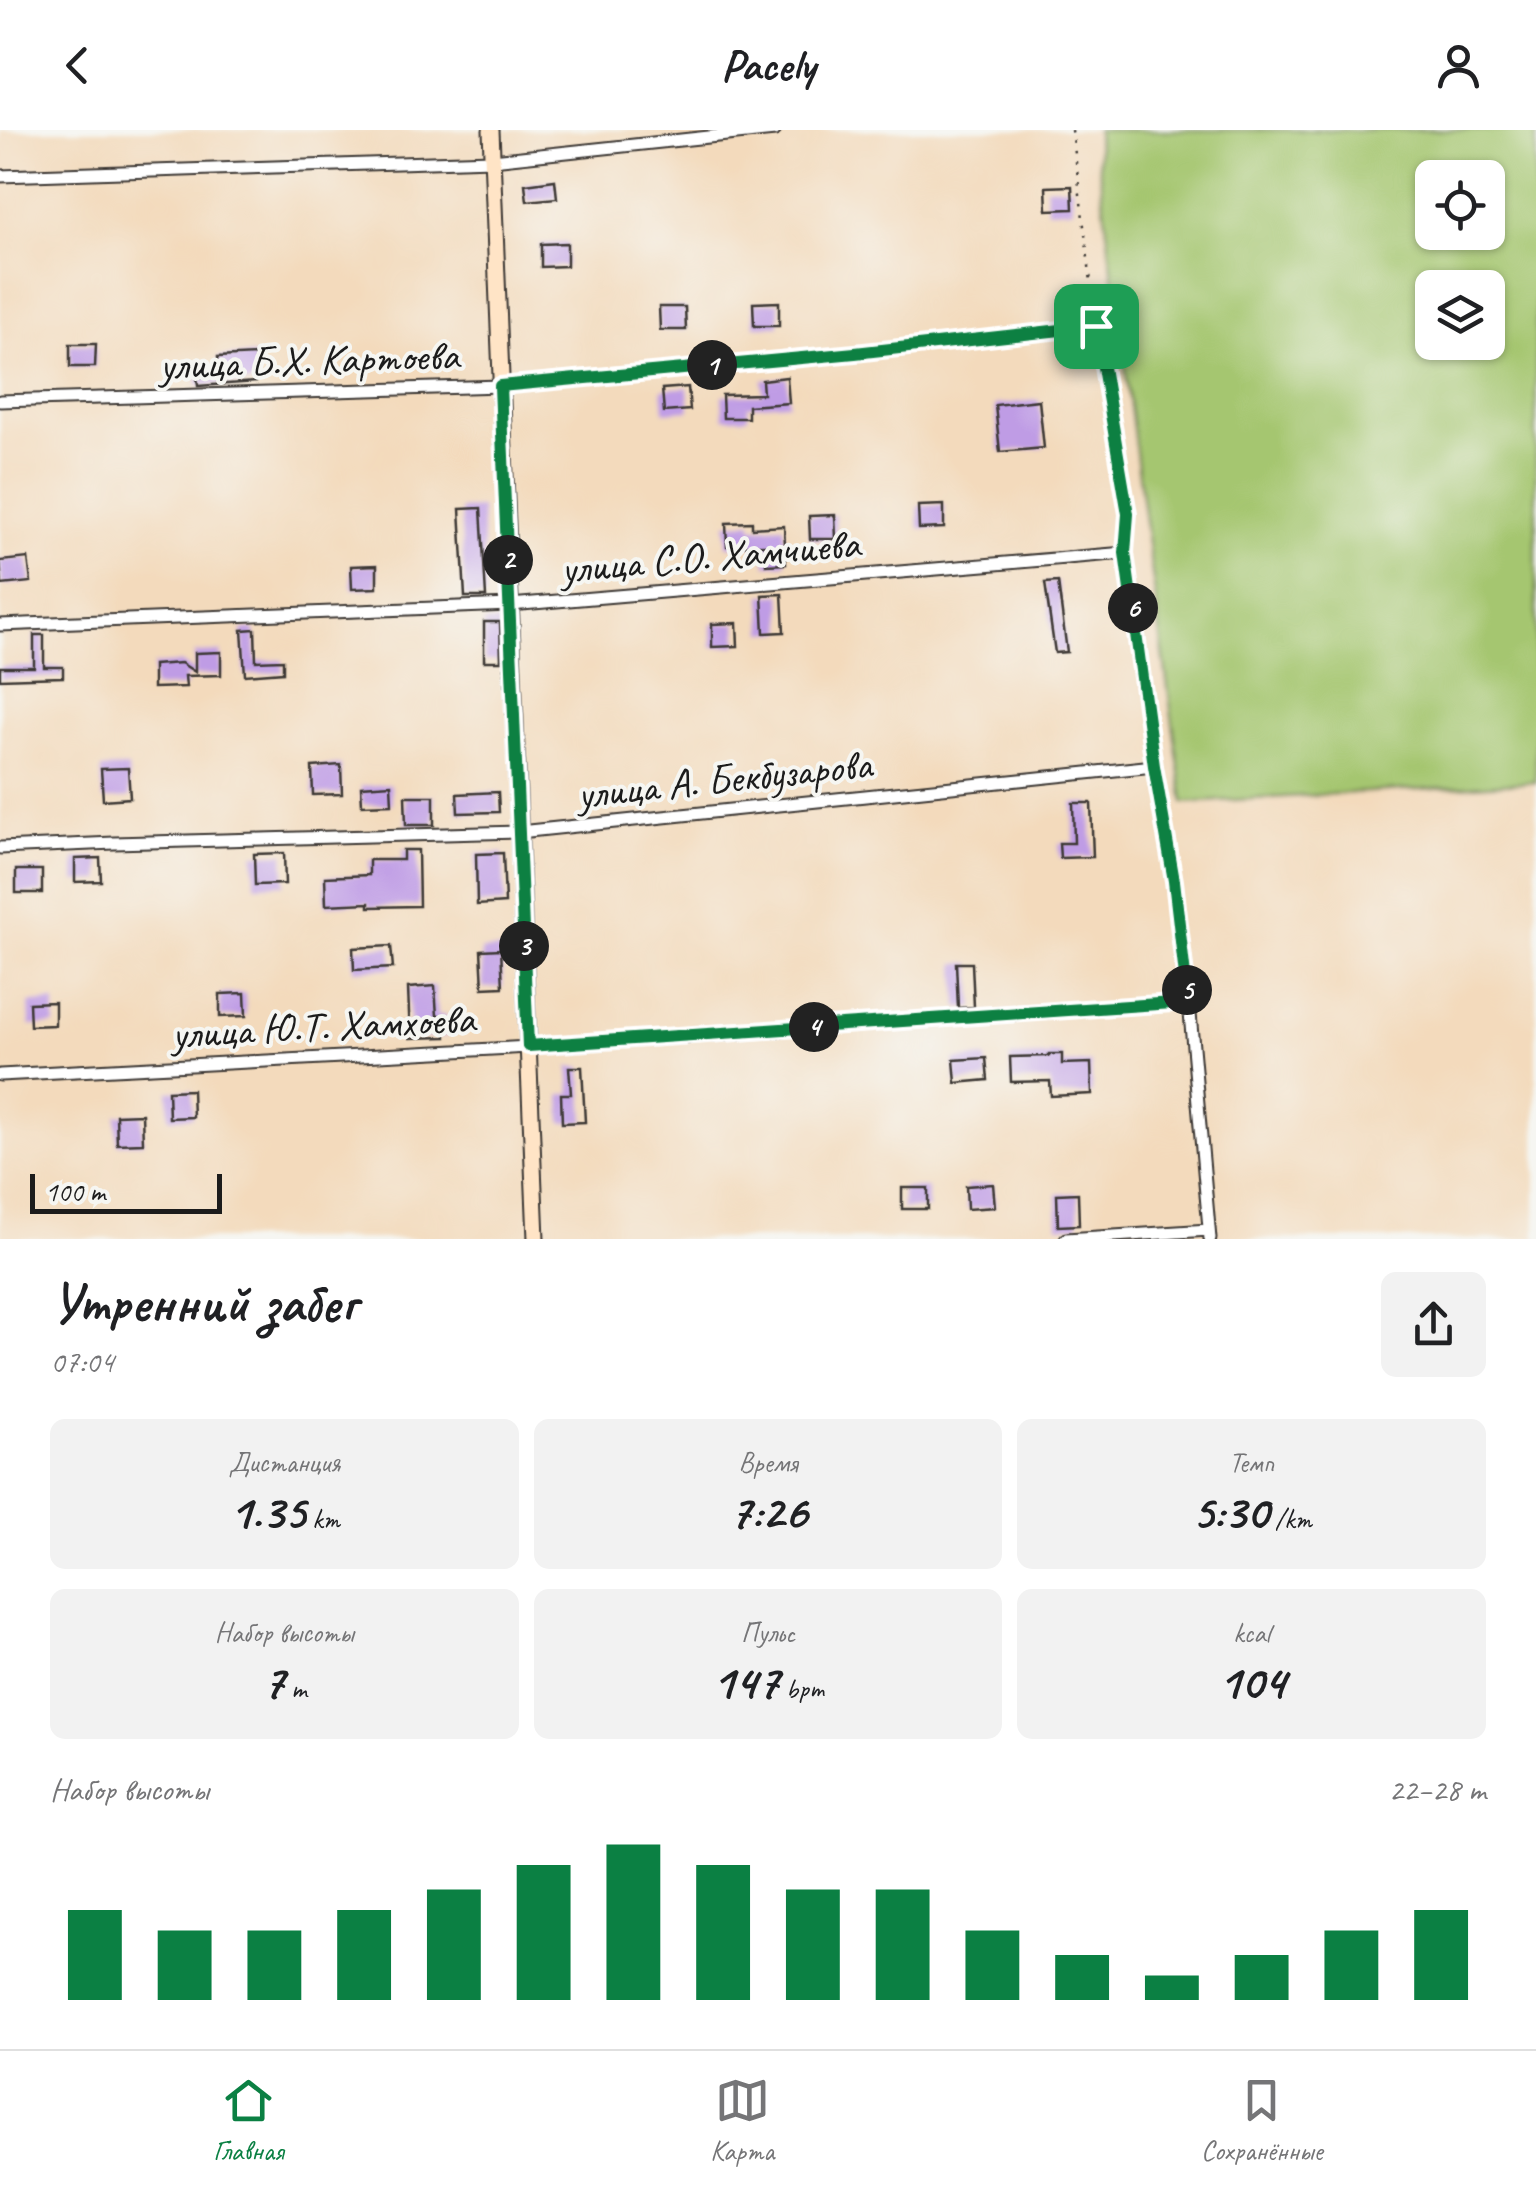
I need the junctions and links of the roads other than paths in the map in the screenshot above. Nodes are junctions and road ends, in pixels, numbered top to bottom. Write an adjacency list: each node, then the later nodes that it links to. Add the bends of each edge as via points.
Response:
1 (491, 130): 3 (street)
2 (775, 130): 3 (street)
3 (492, 160): 4 (street); 6 (street)
4 (0, 176)
5 (1096, 326): 6 (street, улица Б.Х. Картоева)
6 (500, 386): 7 (street, улица Б.Х. Картоева); 8 (street)
7 (0, 401)
8 (510, 605): 9 (street, улица С.О. Хамчиева); 10 (street, улица С.О. Хамчиева, via 1125,553); 11 (street)
9 (0, 625)
10 (1154, 766): 11 (street, улица А. Бекбузарова); 13 (street)
11 (520, 832): 12 (street, улица А. Бекбузарова); 14 (street)
12 (0, 848)
13 (1188, 1002): 14 (street, улица Ю.Т. Хамхоева); 16 (street)
14 (528, 1046): 15 (street, улица Ю.Т. Хамхоева); 17 (street)
15 (0, 1074)
16 (1210, 1235): 18 (street)
17 (536, 1239)
18 (1066, 1239)

